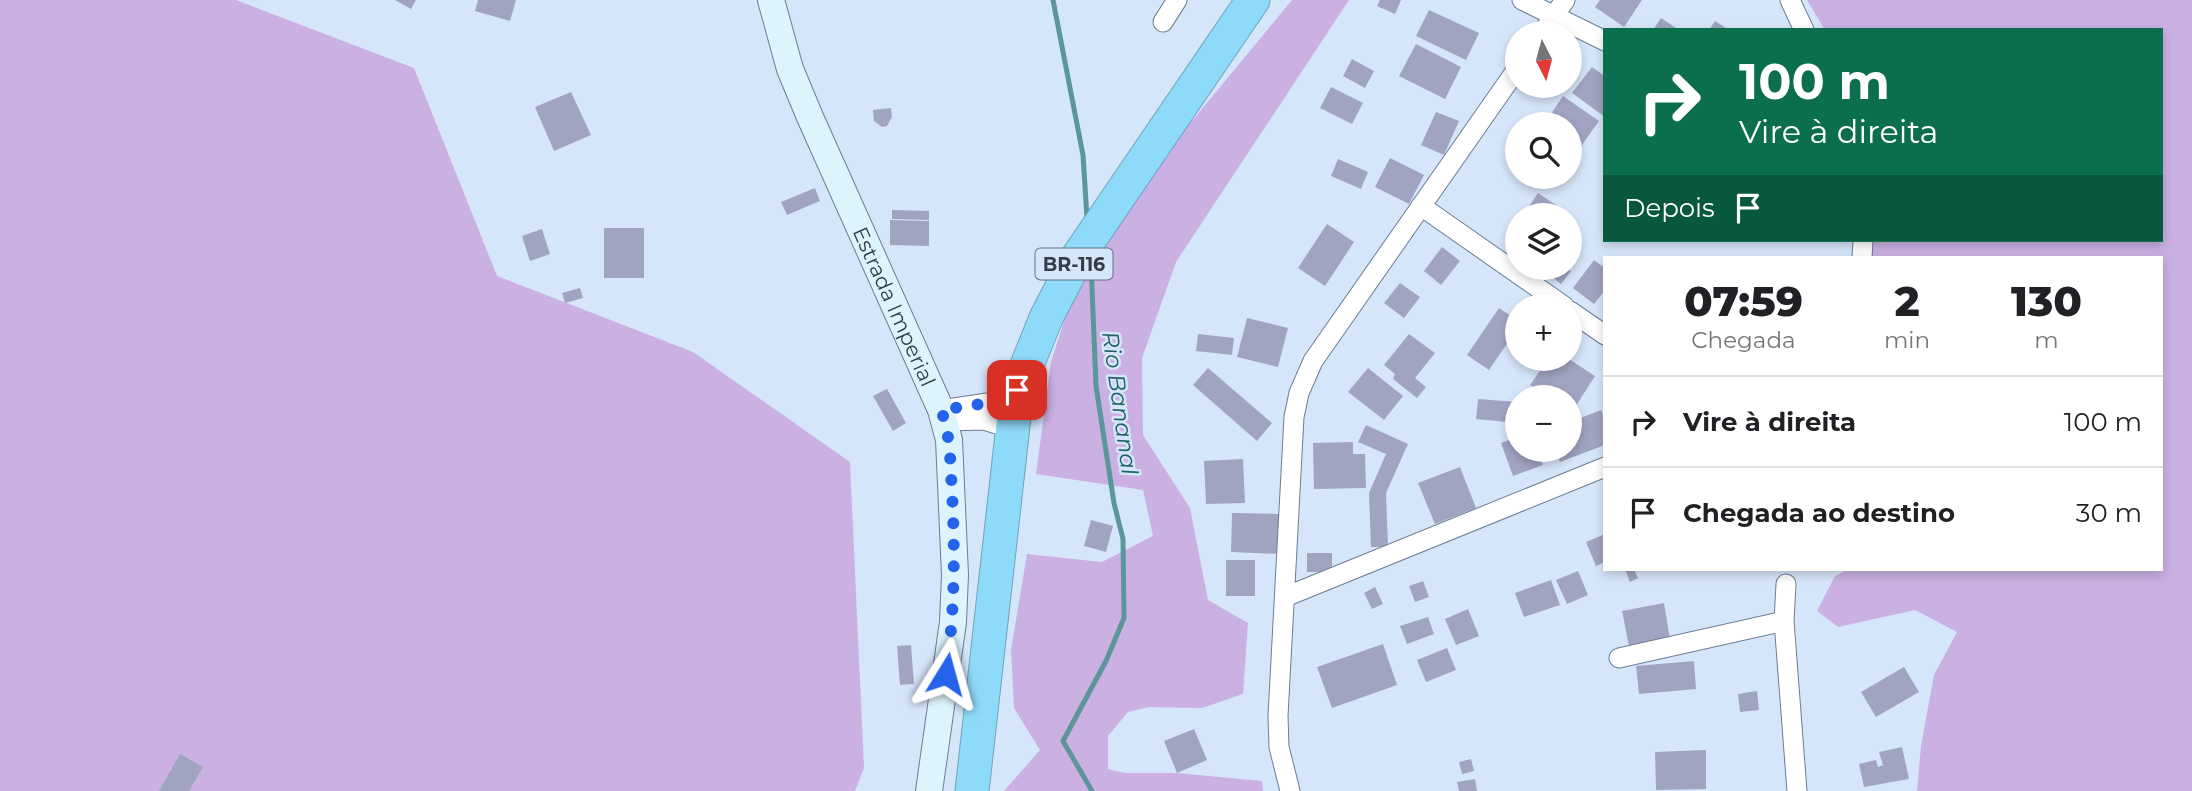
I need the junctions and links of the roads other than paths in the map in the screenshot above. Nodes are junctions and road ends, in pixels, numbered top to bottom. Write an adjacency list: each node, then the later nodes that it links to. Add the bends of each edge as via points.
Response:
1 (771, 0): 16 (street, Estrada Imperial, via 790,69)
2 (1177, 0): 7 (street)
3 (1253, 0): 15 (highway, BR-116, via 1077,258)
4 (1522, 0): 6 (street)
5 (1790, 0): 8 (street)
6 (1560, 7): 9 (street)
7 (1163, 22)
8 (1803, 28)
9 (1603, 39)
10 (1505, 86): 11 (street)
11 (1421, 206): 12 (street); 20 (street, via 1313,360 1298,393)
12 (1547, 294)
13 (1582, 319): 14 (street)
14 (1603, 334)
15 (1023, 377): 16 (street, via 1001,401); 17 (highway, BR-116)
16 (943, 416): 17 (street, via 984,420); 23 (street, Estrada Imperial, via 949,440 955,575 953,622)
17 (1012, 429): 24 (highway, BR-116)
18 (1603, 468): 20 (street)
19 (1786, 584): 21 (street)
20 (1286, 597): 25 (street, via 1279,747)
21 (1784, 621): 22 (street); 26 (street)
22 (1619, 658)
23 (929, 791)
24 (972, 791)
25 (1290, 791)
26 (1797, 791)

